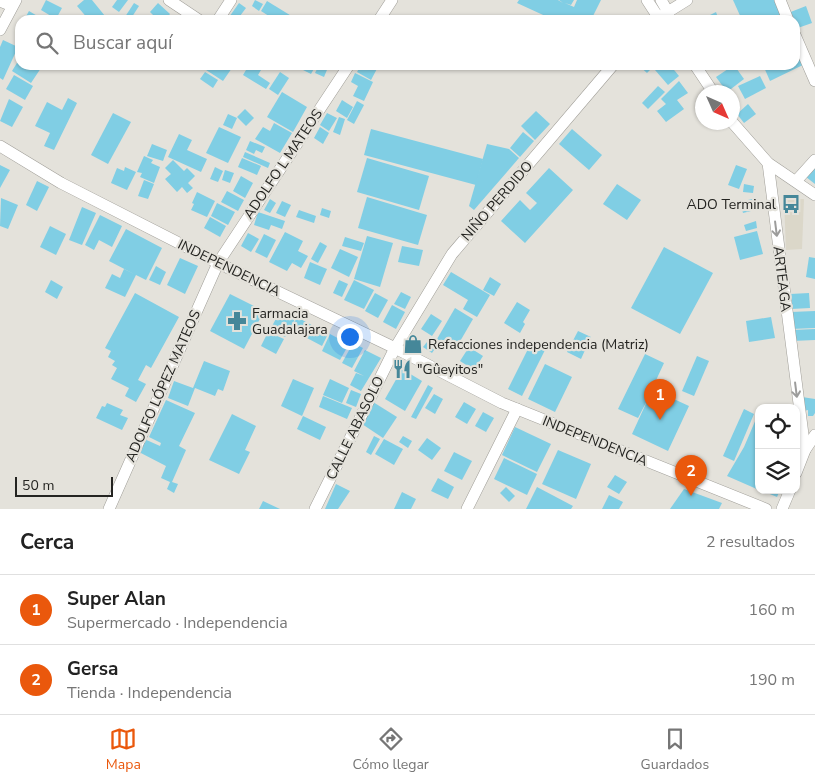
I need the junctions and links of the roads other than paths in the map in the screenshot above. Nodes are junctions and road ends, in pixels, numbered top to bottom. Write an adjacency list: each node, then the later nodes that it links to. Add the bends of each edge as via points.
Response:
1 (169, 0): 10 (street)
2 (231, 0): 11 (street)
3 (392, 0): 12 (street)
4 (647, 0): 13 (street)
5 (661, 0): 14 (street)
6 (686, 0): 15 (street)
7 (780, 0): 16 (street)
8 (0, 1): 9 (street)
9 (14, 3): 17 (street)
10 (192, 15)
11 (221, 15)
12 (382, 15)
13 (660, 15)
14 (662, 15)
15 (666, 15)
16 (786, 15)
17 (0, 30)
18 (800, 46): 22 (street)
19 (346, 70): 30 (street, ADOLFO L MATEOS)
20 (610, 70): 31 (street, NIÑO PERDIDO, via 452,254)
21 (698, 70): 23 (street)
22 (815, 81)
23 (708, 85)
24 (739, 130): 27 (street)
25 (0, 146): 30 (street, INDEPENDENCIA, via 61,183)
26 (815, 160): 28 (street)
27 (768, 163): 28 (street); 34 (street, ARTEAGA, one-way to 34)
28 (797, 180): 29 (street)
29 (815, 195)
30 (218, 263): 31 (street, INDEPENDENCIA); 37 (street, ADOLFO LÓPEZ MATEOS)
31 (395, 348): 32 (street, INDEPENDENCIA); 38 (street, CALLE ABASOLO)
32 (517, 409): 39 (street); 40 (street, INDEPENDENCIA)
33 (815, 435): 34 (street)
34 (805, 450): 35 (street)
35 (800, 463)
36 (788, 494): 41 (street)
37 (109, 509)
38 (315, 509)
39 (467, 509)
40 (764, 509)
41 (782, 509)

